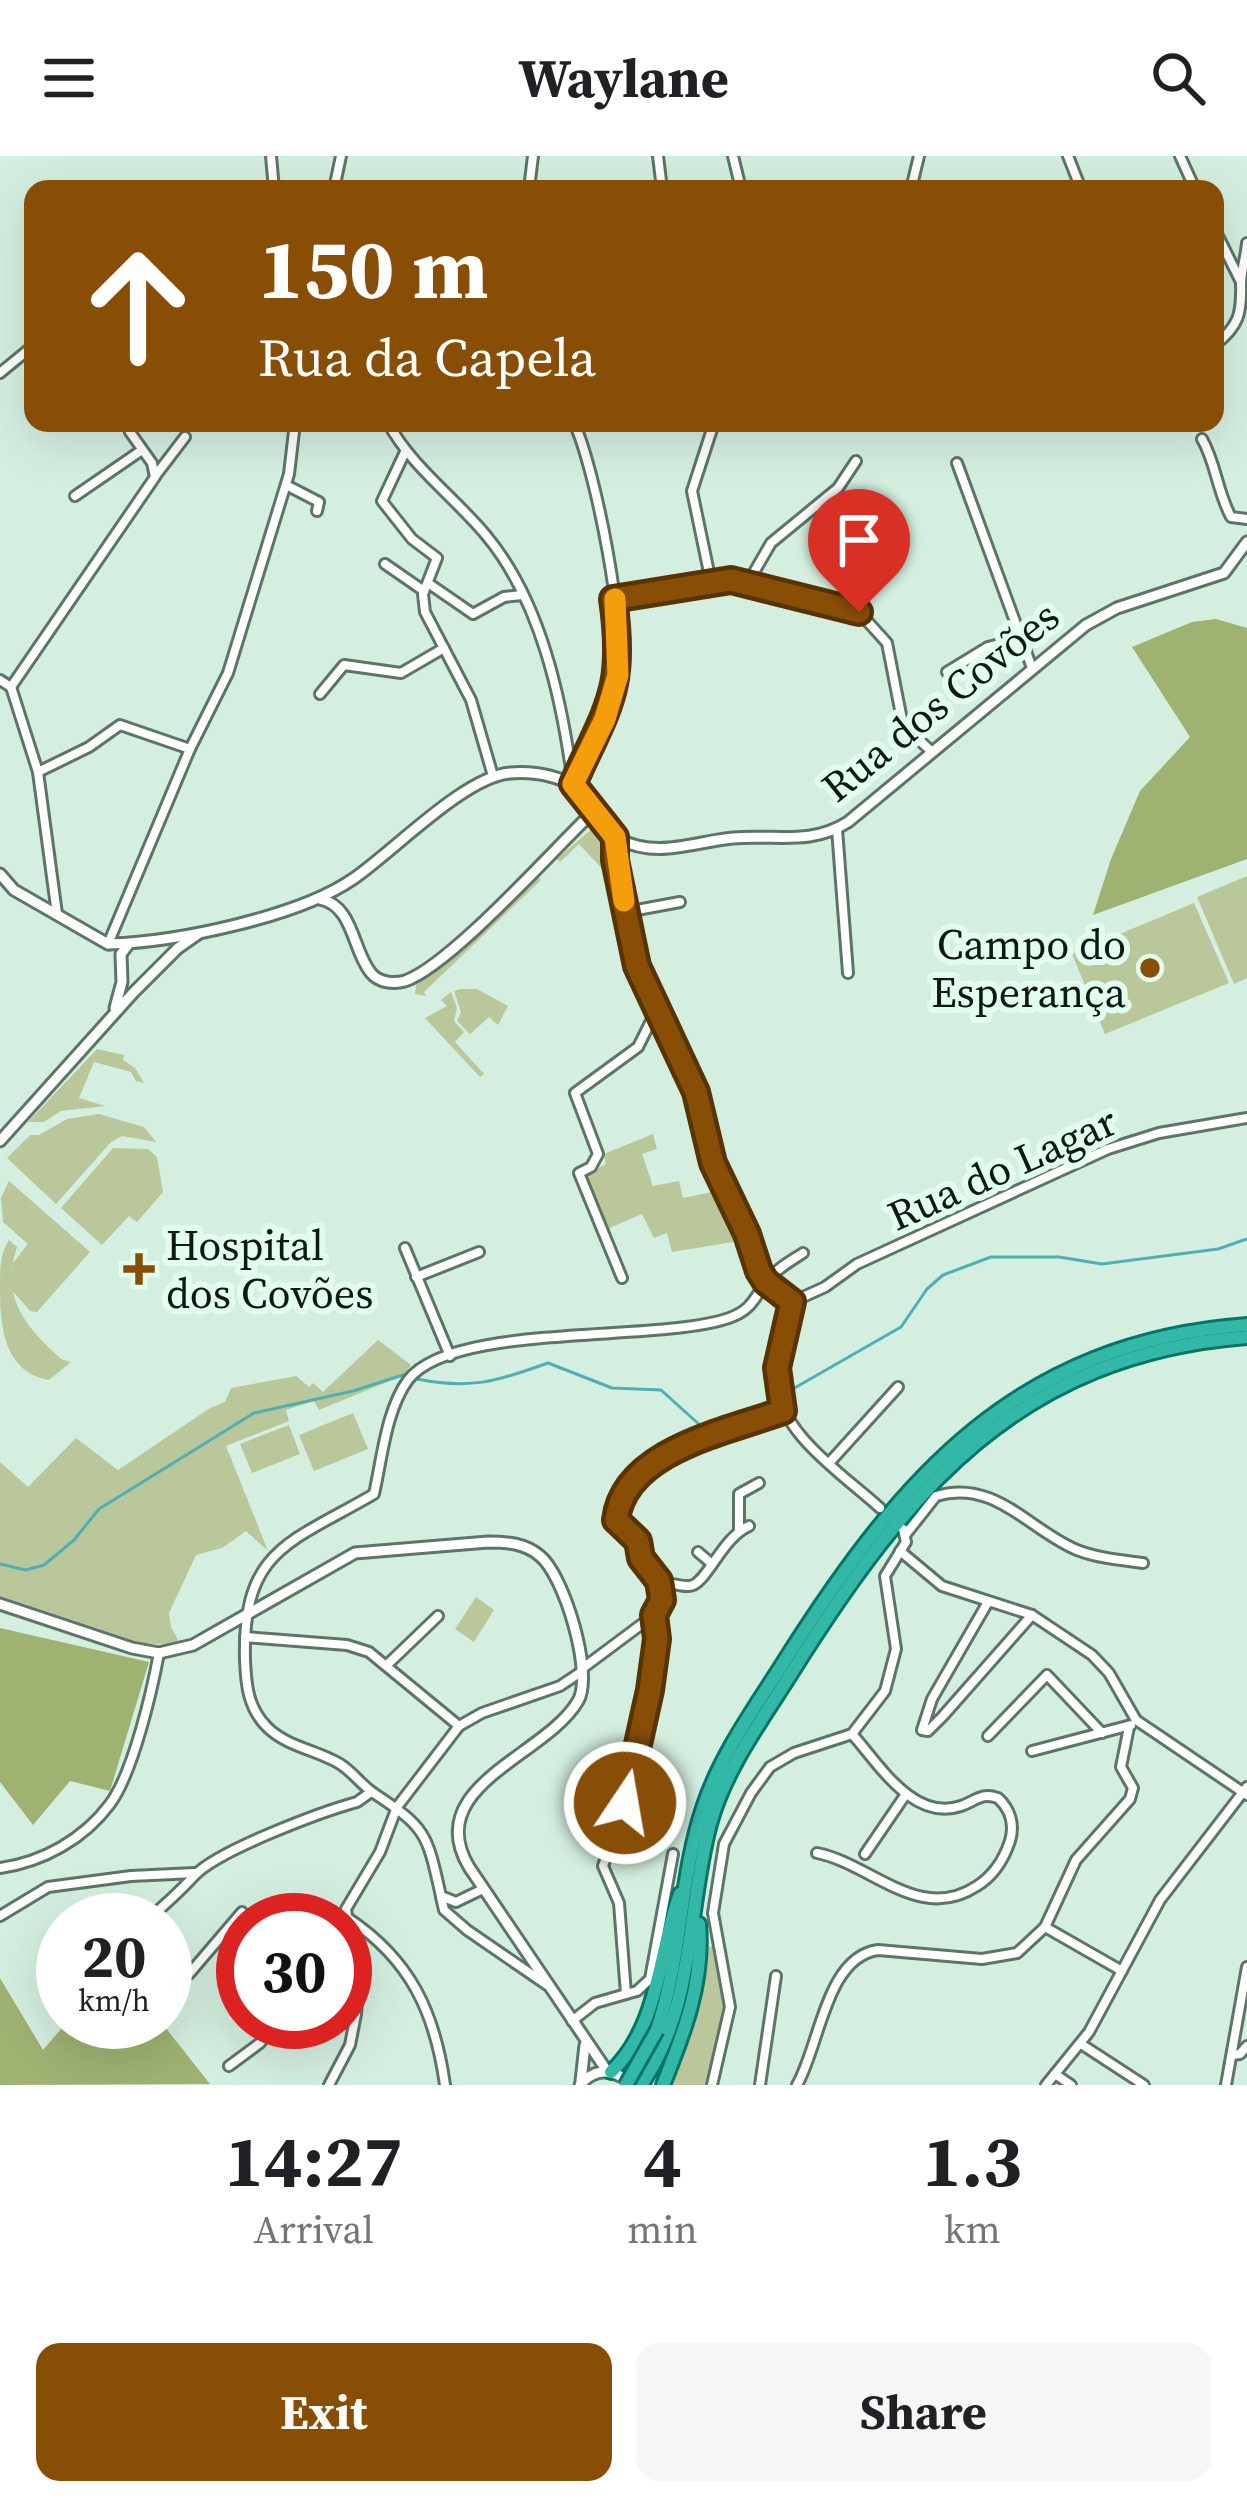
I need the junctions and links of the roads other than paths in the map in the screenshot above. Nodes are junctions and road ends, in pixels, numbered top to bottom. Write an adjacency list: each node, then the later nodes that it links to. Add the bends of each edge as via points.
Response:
1 (1247, 243): 3 (street)
2 (1224, 248): 3 (street)
3 (1241, 282): 4 (street)
4 (1245, 313): 5 (street)
5 (1224, 338)
6 (24, 353): 7 (street)
7 (0, 373)
8 (130, 432): 15 (street)
9 (294, 432): 20 (street)
10 (394, 432): 16 (street)
11 (577, 432): 31 (street)
12 (711, 432): 28 (street, via 692,491)
13 (185, 437): 19 (street)
14 (1202, 439): 23 (street, via 1224,503 1232,517)
15 (142, 450): 19 (street); 21 (street)
16 (406, 451): 29 (street, via 382,501 437,558); 30 (street, via 488,538)
17 (856, 460): 27 (street, via 838,488 771,543)
18 (957, 463): 33 (street)
19 (154, 477): 38 (street)
20 (286, 485): 22 (street, via 319,502); 40 (street, via 228,673)
21 (75, 496)
22 (317, 511)
23 (1247, 519)
24 (1247, 542): 35 (street, Rua dos Covões, via 1224,573 1102,615)
25 (825, 544): 32 (street)
26 (385, 564): 29 (street)
27 (749, 581): 28 (street); 32 (street)
28 (711, 582): 31 (street)
29 (426, 587): 30 (street, via 473,614); 34 (street, via 425,613)
30 (522, 595): 44 (street, via 548,667)
31 (613, 599): 44 (street, via 618,675)
32 (859, 612): 41 (street, via 887,643 902,725)
33 (1019, 639): 35 (street); 36 (street)
34 (444, 648): 39 (street, via 401,673 344,665); 43 (street, via 471,700)
35 (1032, 668): 41 (street, Rua dos Covões)
36 (947, 672)
37 (0, 680): 38 (street)
38 (11, 687): 42 (street)
39 (320, 694)
40 (190, 749): 42 (street, via 120,725); 58 (street)
41 (932, 752): 46 (street, Rua dos Covões)
42 (38, 772): 54 (street)
43 (493, 776): 44 (street, via 524,773); 49 (street)
44 (573, 784): 45 (street)
45 (593, 812): 47 (street); 52 (street, via 410,979 388,983 371,973)
46 (837, 829): 47 (street, Rua dos Covões, via 664,851); 61 (street)
47 (615, 837): 53 (street)
48 (0, 874): 54 (street)
49 (346, 883): 50 (street); 52 (street)
50 (315, 899): 52 (street); 55 (street)
51 (680, 902): 53 (street)
52 (341, 910)
53 (626, 912): 64 (street)
54 (57, 915): 58 (street)
55 (202, 931): 56 (street); 59 (street)
56 (158, 938): 57 (street); 59 (street)
57 (134, 942): 58 (street); 60 (street)
58 (108, 944): 60 (street)
59 (167, 958): 63 (street)
60 (120, 962): 62 (street)
61 (848, 973)
62 (122, 978): 63 (street); 65 (street)
63 (140, 986): 65 (street)
64 (656, 1011): 72 (street, via 638,1047 575,1094 598,1154 579,1173); 73 (street, via 696,1092 713,1163)
65 (110, 1018): 67 (street)
66 (1247, 1118): 74 (street, Rua do Lagar, via 1108,1150 857,1264)
67 (0, 1141)
68 (405, 1248): 71 (street)
69 (479, 1252): 71 (street)
70 (803, 1253): 73 (street)
71 (416, 1277): 77 (street)
72 (622, 1278)
73 (766, 1282): 74 (street); 77 (street, via 756,1303 725,1319 532,1338)
74 (792, 1302): 79 (street, via 777,1368)
75 (1247, 1325): 117 (highway, via 1144,1343 1061,1374 932,1464 860,1547 738,1734 703,1807)
76 (1247, 1337): 122 (highway, via 1148,1354 1068,1385 989,1432 922,1491 870,1553 735,1764 710,1823)
77 (450, 1356): 89 (street, via 420,1367 399,1395 374,1495 280,1548)
78 (898, 1387): 80 (street)
79 (783, 1411): 80 (street); 87 (street, via 682,1445 630,1485 616,1520)
80 (830, 1462): 82 (street)
81 (759, 1483): 86 (street, via 739,1494 744,1528)
82 (880, 1508)
83 (900, 1551): 85 (street, via 904,1532 936,1496 957,1494 1010,1507 1081,1551); 92 (street, via 942,1586); 105 (street, via 885,1588 894,1667)
84 (698, 1552): 86 (street)
85 (1143, 1563)
86 (712, 1564): 88 (street, via 694,1585)
87 (659, 1581): 88 (street); 90 (street)
88 (670, 1582): 90 (street)
89 (256, 1583): 91 (street); 94 (street)
90 (662, 1600): 95 (street)
91 (267, 1601): 94 (street); 101 (street, via 355,1553 508,1542 537,1553 559,1580)
92 (988, 1602): 96 (street); 96 (street, via 922,1730)
93 (0, 1604): 99 (street)
94 (245, 1614): 98 (street); 99 (street, via 193,1645)
95 (654, 1615): 101 (street); 132 (street, via 650,1690 603,1866 619,1903)
96 (1032, 1615): 102 (street, via 1101,1664)
97 (438, 1616): 100 (street)
98 (244, 1637): 100 (street, via 347,1645); 109 (street, via 255,1713 270,1731 341,1765)
99 (159, 1653): 115 (street, via 111,1803 54,1852)
100 (388, 1664): 103 (street)
101 (583, 1670): 103 (street); 118 (street, via 573,1708 460,1814 462,1856)
102 (1133, 1723): 104 (street); 108 (street); 124 (street, via 1121,1767 1130,1799 1067,1872)
103 (459, 1726): 111 (street)
104 (1102, 1733): 106 (street, via 1047,1675); 107 (street)
105 (852, 1734): 110 (street); 152 (street, via 770,1767 724,1844 712,1913 730,2007)
106 (988, 1736)
107 (1032, 1751)
108 (1246, 1791): 128 (street, via 1160,1900)
109 (371, 1792): 111 (street); 116 (street)
110 (906, 1794): 112 (street, via 933,1808 989,1794 1006,1805 1009,1843 984,1881 957,1897 926,1900); 114 (street)
111 (397, 1807): 120 (street); 121 (street, via 428,1839)
112 (817, 1853)
113 (673, 1854): 132 (street, via 650,1978)
114 (865, 1854)
115 (0, 1868)
116 (196, 1873): 119 (street); 123 (street, via 48,1887)
117 (687, 1876): 134 (highway); 140 (highway, via 660,1977)
118 (483, 1889): 121 (street, via 456,1902); 131 (street)
119 (179, 1893)
120 (356, 1893)
121 (441, 1896): 131 (street, via 466,1930)
122 (697, 1900): 134 (highway, via 690,1956); 151 (highway, via 697,1984)
123 (0, 1916)
124 (1045, 1927): 128 (street); 154 (street, via 1017,1953 997,1959 859,1954 840,1974)
125 (372, 1937): 148 (street, via 432,2019)
126 (216, 1943): 129 (street)
127 (1247, 1967): 142 (street)
128 (1122, 1971): 135 (street)
129 (192, 1972)
130 (776, 1976): 153 (street)
131 (549, 1986): 133 (street)
132 (626, 1994): 133 (street)
133 (572, 2021): 136 (street)
134 (663, 2033): 149 (highway, bridge); 150 (highway)
135 (1081, 2044): 145 (street); 157 (street)
136 (585, 2045): 141 (street); 146 (street)
137 (1247, 2046): 142 (street)
138 (252, 2049): 143 (street)
139 (348, 2049): 147 (street)
140 (628, 2051): 141 (street); 144 (highway)
141 (593, 2055): 144 (street)
142 (1231, 2060): 158 (street)
143 (229, 2066)
144 (609, 2072): 146 (street); 150 (street)
145 (1055, 2074): 155 (street); 156 (street)
146 (580, 2084)
147 (328, 2085)
148 (445, 2085)
149 (626, 2085)
150 (639, 2085)
151 (663, 2085)
152 (712, 2085)
153 (760, 2085)
154 (797, 2085)
155 (1046, 2085)
156 (1071, 2085)
157 (1144, 2085)
158 (1226, 2085)

